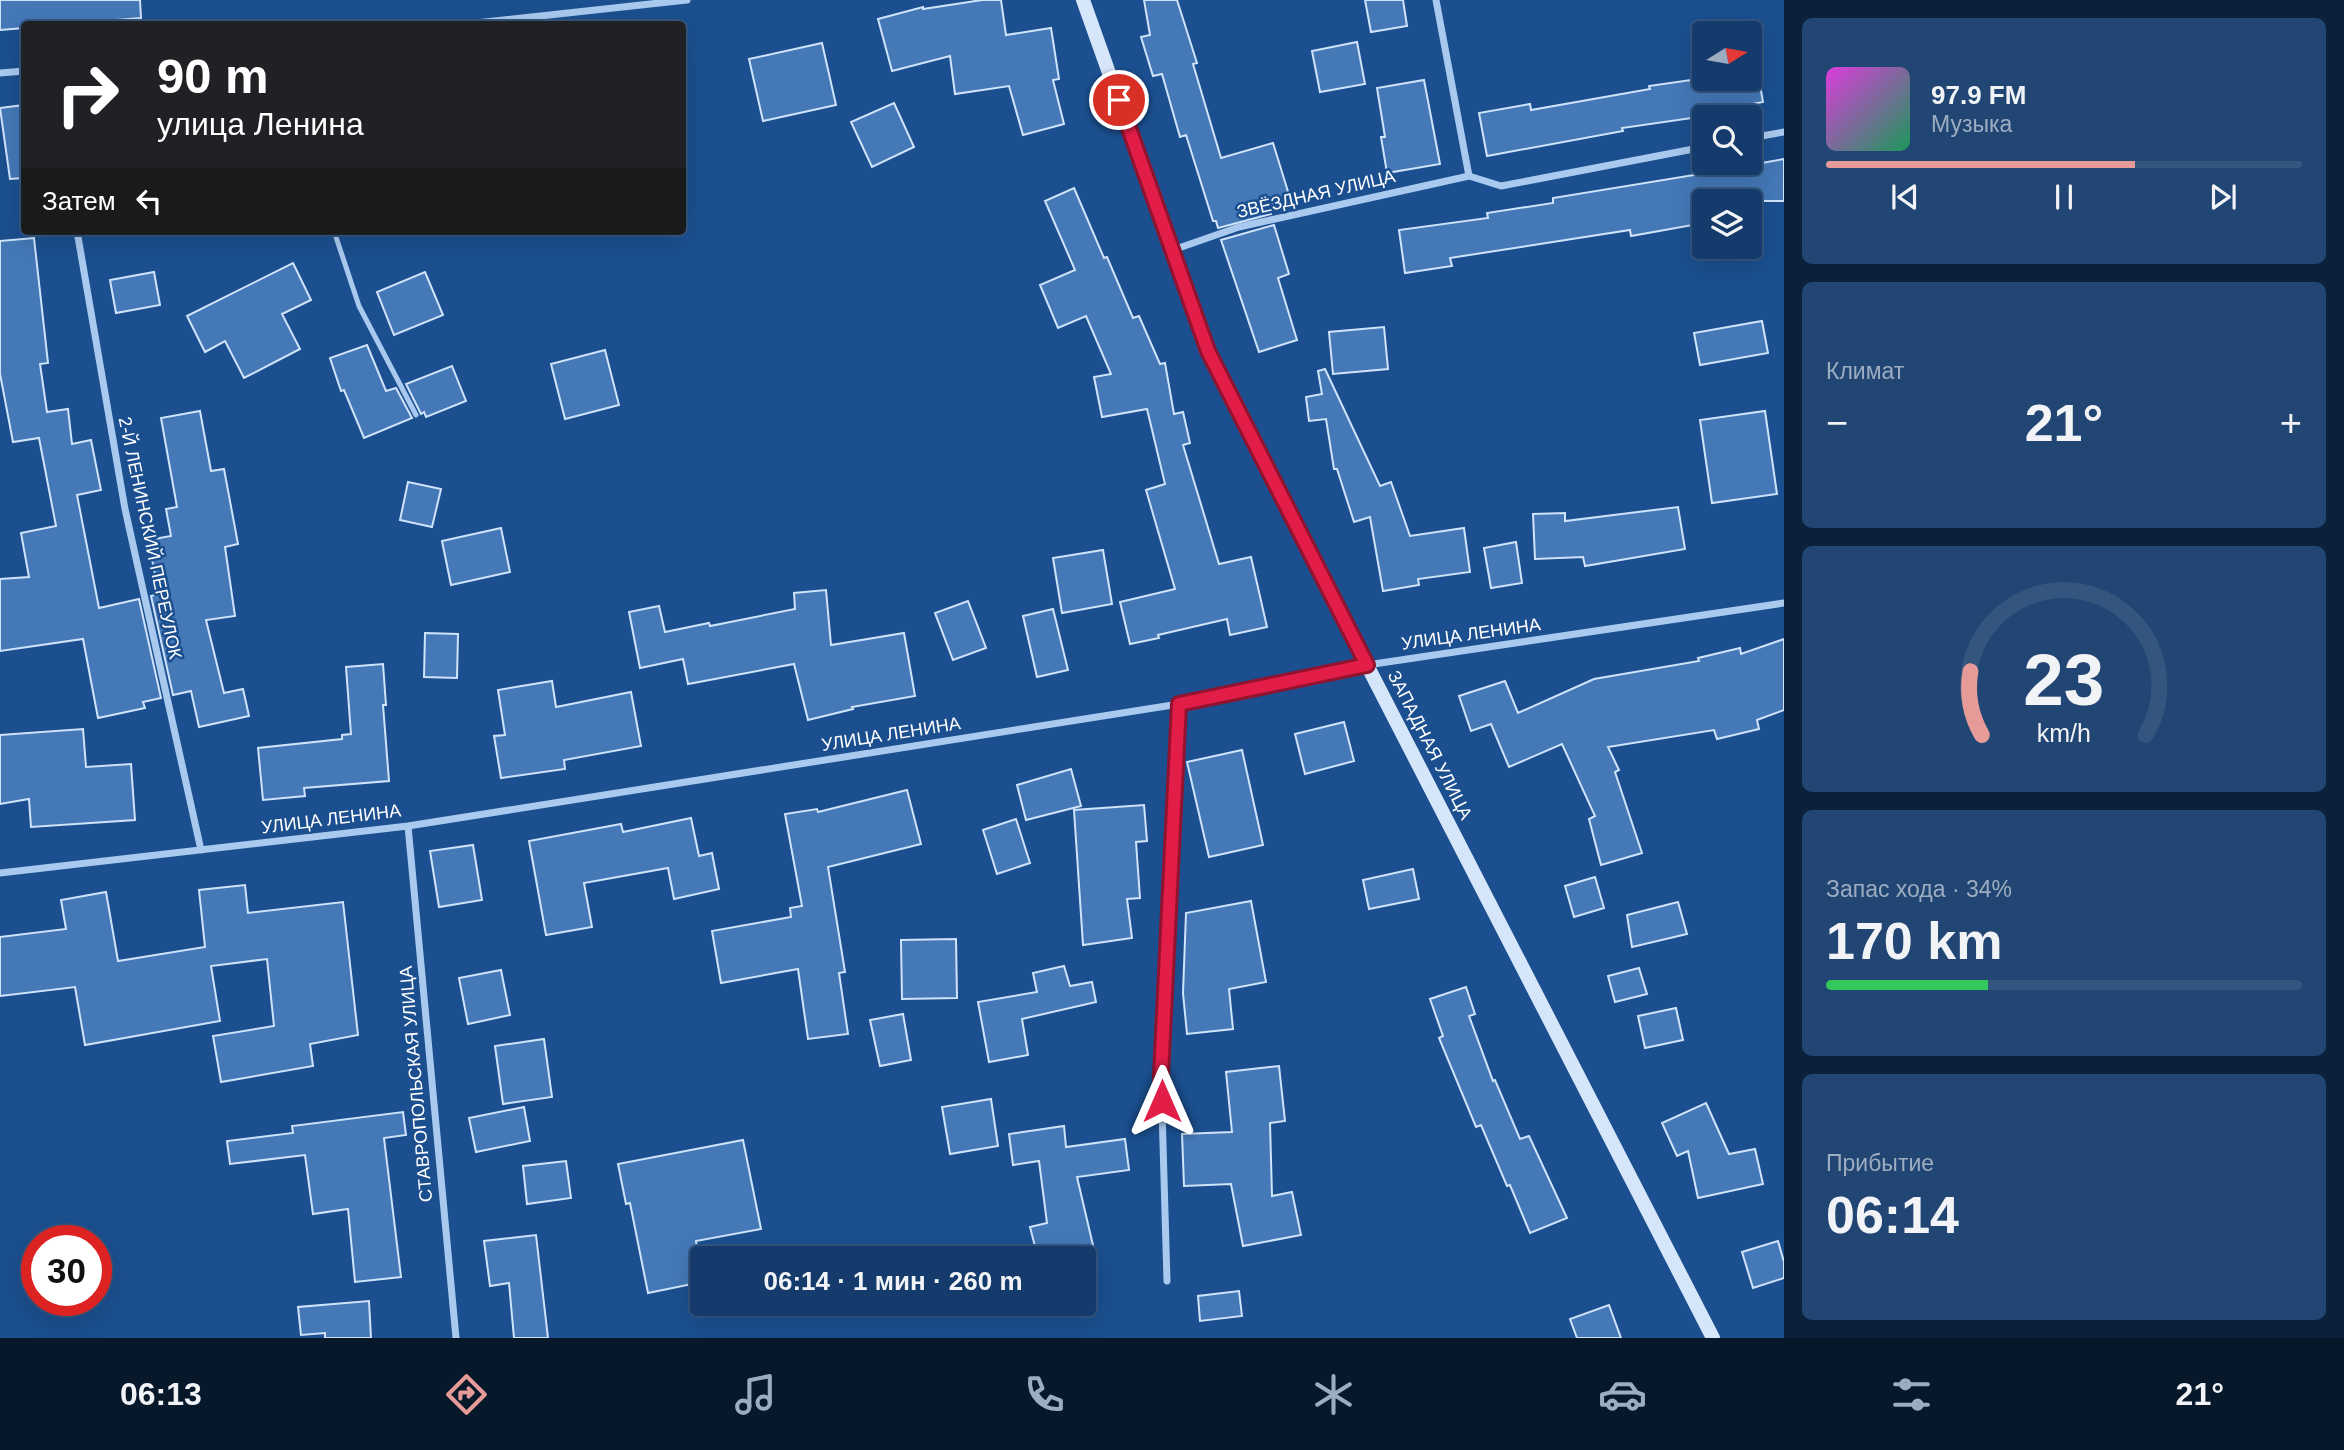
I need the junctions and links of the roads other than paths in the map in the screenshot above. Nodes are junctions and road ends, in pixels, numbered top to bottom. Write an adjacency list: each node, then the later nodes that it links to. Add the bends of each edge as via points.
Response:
1 (687, 0): 4 (street)
2 (1083, 0): 13 (main road, ЗАПАДНАЯ УЛИЦА)
3 (1436, 0): 10 (street)
4 (494, 21)
5 (21, 71): 6 (street)
6 (0, 73)
7 (1784, 132): 8 (street)
8 (1762, 136)
9 (1692, 149): 10 (street, ЗВЁЗДНАЯ УЛИЦА, via 1501,186)
10 (1469, 176): 13 (street, ЗВЁЗДНАЯ УЛИЦА, via 1240,227)
11 (78, 235): 19 (street, 2-Й ЛЕНИНСКИЙ ПЕРЕУЛОК, via 125,509)
12 (335, 235): 14 (lane, via 359,306)
13 (1173, 250): 16 (main road, ЗАПАДНАЯ УЛИЦА, via 1208,351)
14 (416, 415)
15 (1784, 603): 16 (street, УЛИЦА ЛЕНИНА)
16 (1367, 665): 17 (street, УЛИЦА ЛЕНИНА); 23 (main road, ЗАПАДНАЯ УЛИЦА)
17 (1179, 704): 18 (street, УЛИЦА ЛЕНИНА); 21 (street, via 1161,1075)
18 (408, 826): 19 (street, УЛИЦА ЛЕНИНА); 22 (street, СТАВРОПОЛЬСКАЯ УЛИЦА)
19 (201, 850): 20 (street, УЛИЦА ЛЕНИНА)
20 (0, 873)
21 (1167, 1281)
22 (456, 1338)
23 (1713, 1338)

